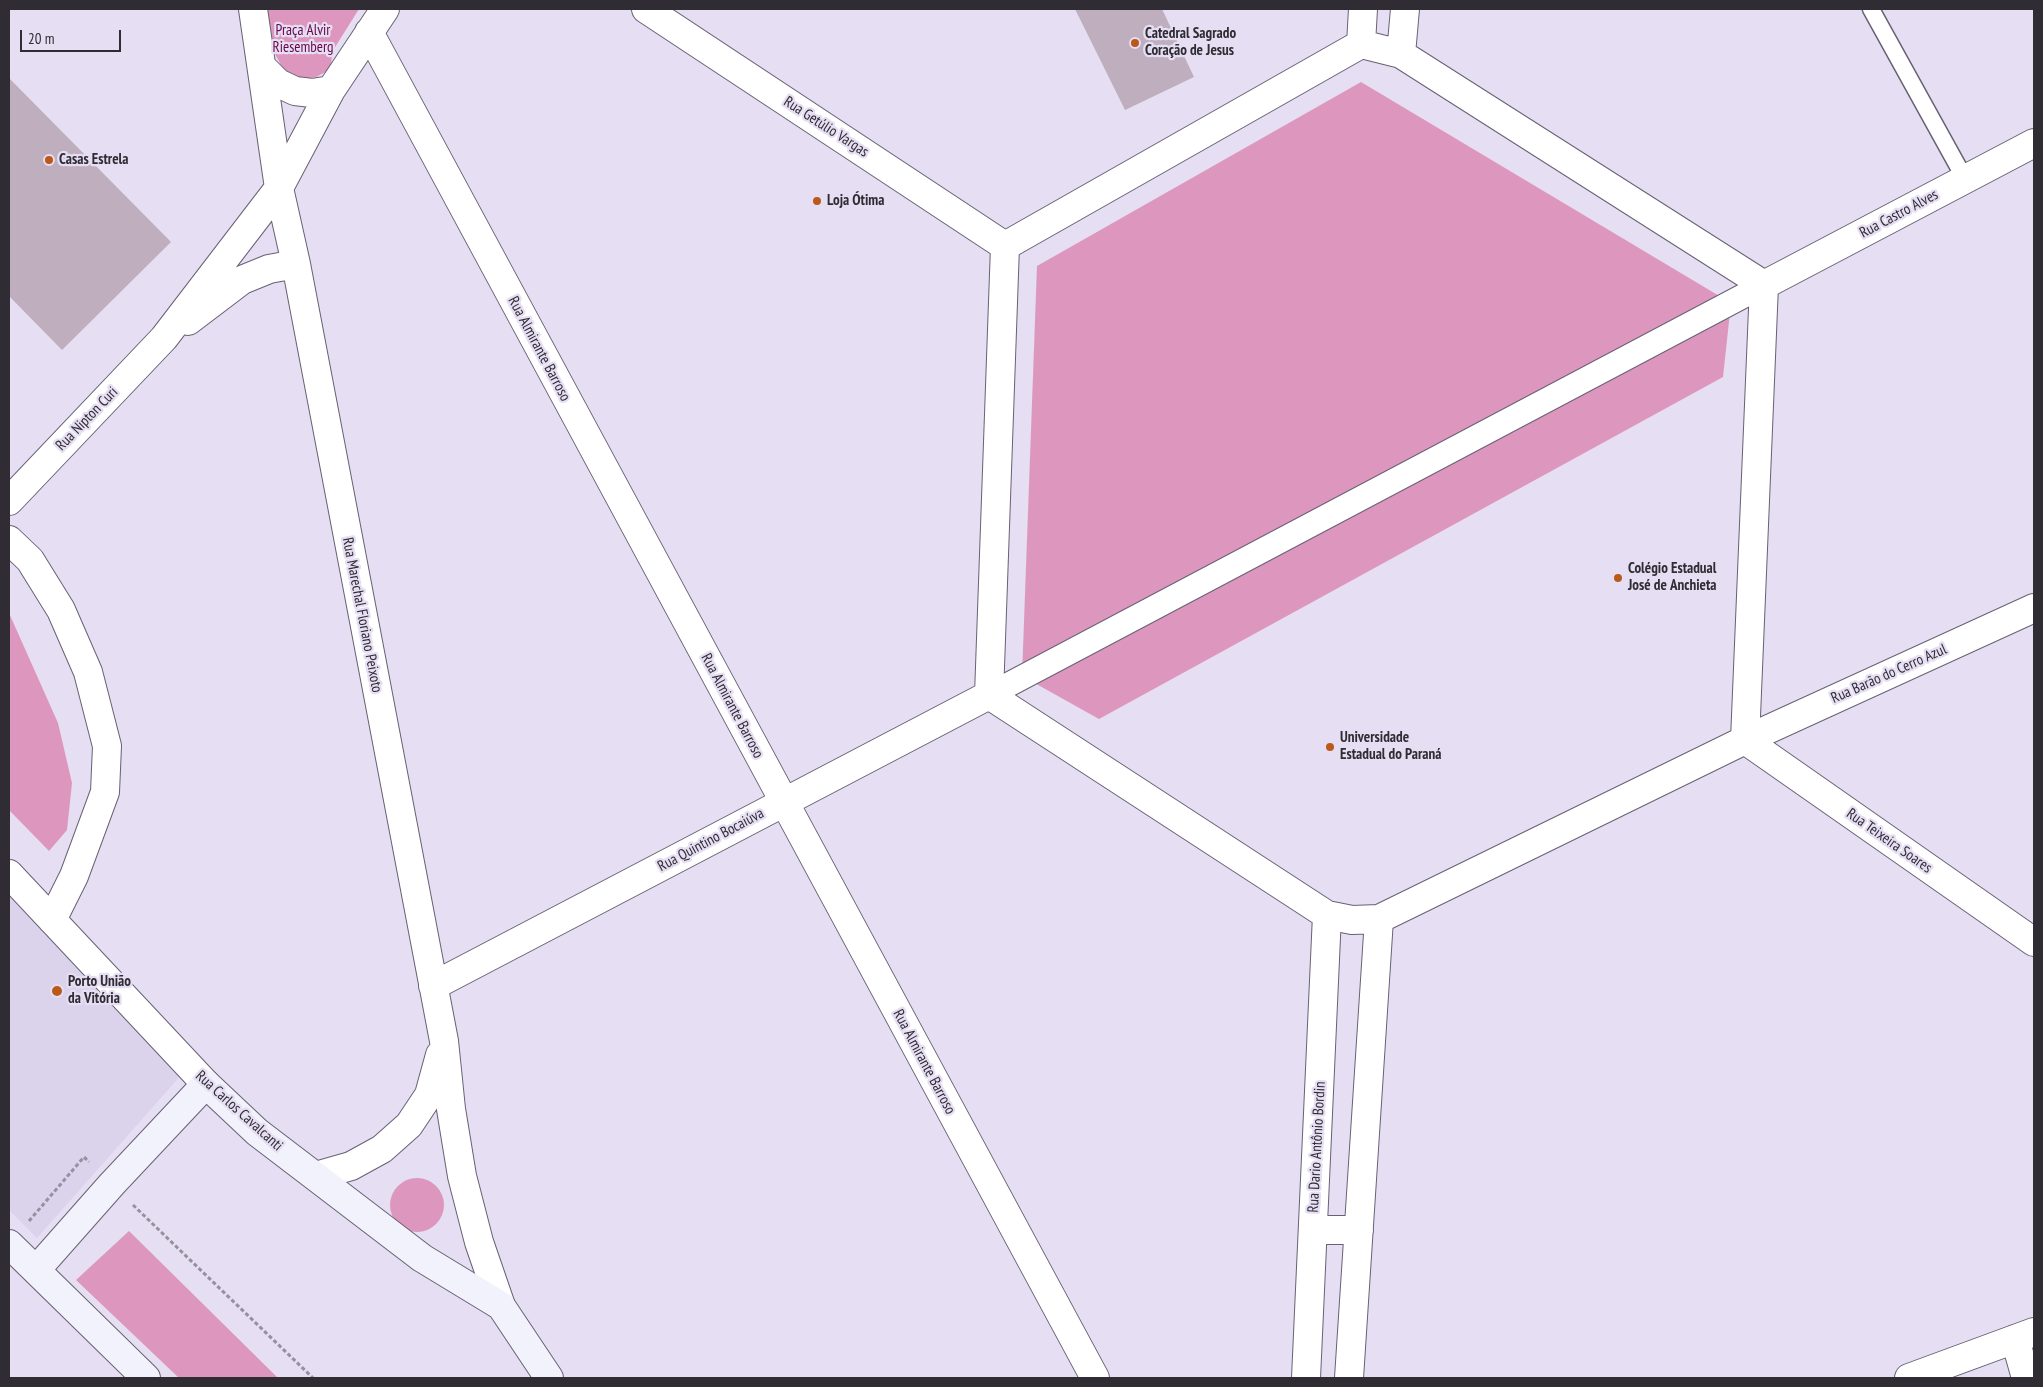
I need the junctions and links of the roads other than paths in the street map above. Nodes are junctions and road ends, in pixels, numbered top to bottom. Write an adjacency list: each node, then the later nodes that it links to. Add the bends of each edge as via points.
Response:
1 (253, 9): 10 (street)
2 (385, 9): 7 (street)
3 (646, 9): 15 (street, Rua Getúlio Vargas)
4 (1363, 9): 8 (street)
5 (1404, 9): 9 (street)
6 (1871, 9): 13 (lane)
7 (369, 32): 11 (street); 24 (street, Rua Almirante Barroso)
8 (1361, 44): 9 (street); 15 (street)
9 (1401, 54): 17 (street)
10 (262, 67): 11 (street, via 278,83 295,91); 14 (street)
11 (331, 90): 14 (street)
12 (2034, 143): 13 (street, Rua Castro Alves)
13 (1965, 180): 17 (street, Rua Castro Alves)
14 (279, 188): 16 (street, Rua Marechal Floriano Peixoto); 18 (street, Rua Nipton Curi)
15 (1005, 246): 22 (street)
16 (296, 264): 18 (street, Rua Nipton Curi, via 269,269 242,280); 30 (street, Rua Marechal Floriano Peixoto)
17 (1764, 285): 22 (street); 23 (street)
18 (164, 338): 19 (street, Rua Nipton Curi)
19 (9, 501)
20 (9, 540): 28 (street, via 30,560 61,610 88,672 107,746 105,792 74,876)
21 (2034, 608): 23 (street, Rua Barão do Cerro Azul)
22 (988, 695): 24 (street, Rua Quintino Bocaiúva); 26 (street)
23 (1745, 740): 27 (street, Rua Barão do Cerro Azul); 29 (street, Rua Teixeira Soares)
24 (784, 802): 30 (street, Rua Quintino Bocaiúva); 42 (street, Rua Almirante Barroso)
25 (9, 874): 28 (street, Rua Carlos Cavalcanti)
26 (1327, 915): 27 (street, via 1352,920); 34 (street, Rua Dario Antônio Bordin)
27 (1379, 919): 35 (street)
28 (52, 920): 32 (street, Rua Carlos Cavalcanti)
29 (2034, 942)
30 (433, 986): 31 (street, Rua Marechal Floriano Peixoto)
31 (444, 1041): 33 (street, Rua Marechal Floriano Peixoto, via 429,1095 409,1125 382,1149 351,1166); 38 (street, Rua Marechal Floriano Peixoto, via 462,1176 479,1242)
32 (206, 1084): 33 (main road, Rua Carlos Cavalcanti, via 257,1132); 37 (main road)
33 (316, 1176): 38 (main road, Rua Carlos Cavalcanti, via 422,1258)
34 (1313, 1230): 35 (street); 43 (street, Rua Dario Antônio Bordin)
35 (1359, 1230): 44 (street)
36 (16, 1235): 37 (main road)
37 (36, 1270): 40 (main road)
38 (501, 1306): 41 (main road, Rua Marechal Floriano Peixoto)
39 (2024, 1336): 45 (street); 46 (street)
40 (146, 1378)
41 (549, 1378)
42 (1095, 1378)
43 (1306, 1378)
44 (1349, 1378)
45 (1909, 1378)
46 (2026, 1378)

